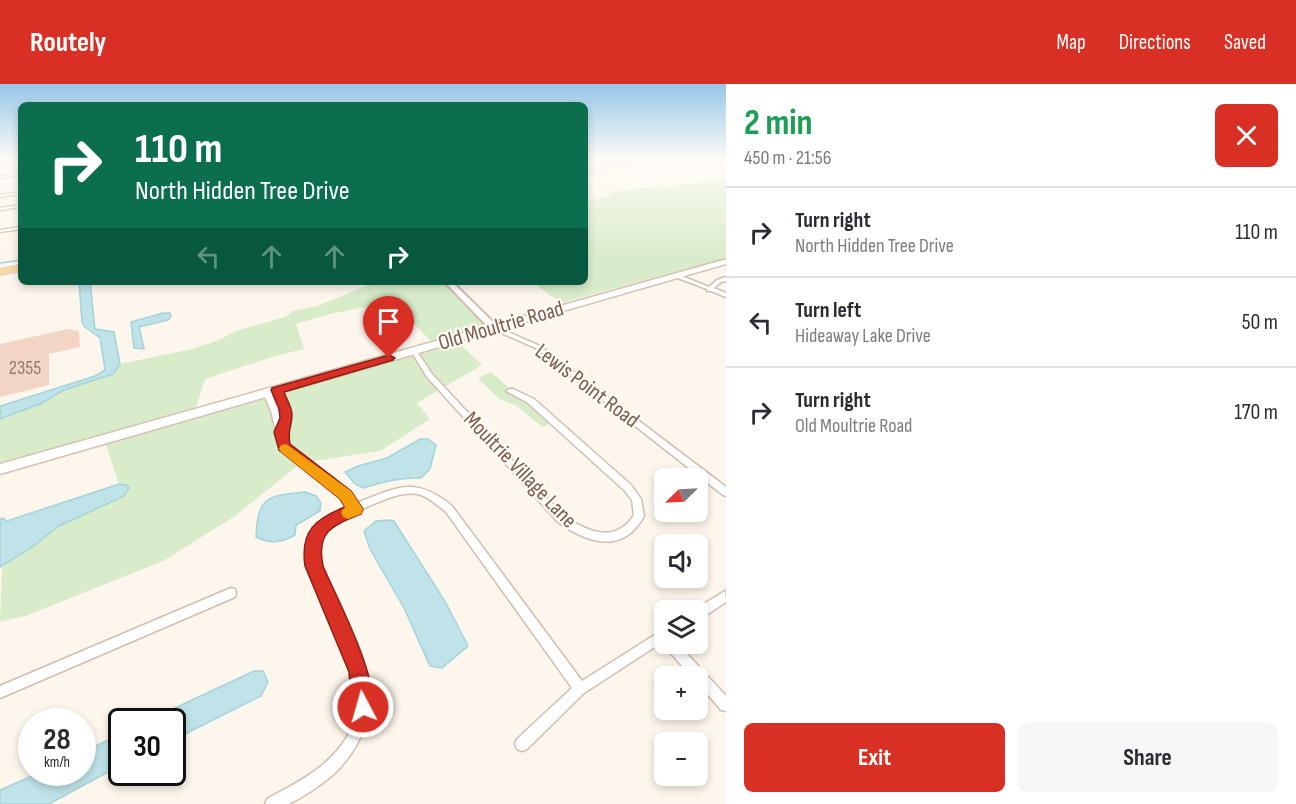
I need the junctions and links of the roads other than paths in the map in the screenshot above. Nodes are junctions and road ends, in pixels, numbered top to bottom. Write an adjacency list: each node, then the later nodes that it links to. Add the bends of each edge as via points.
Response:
1 (17, 194): 2 (street)
2 (0, 196)
3 (18, 206): 4 (street)
4 (0, 209)
5 (18, 228): 6 (street)
6 (0, 231)
7 (726, 262): 12 (main road, Old Moultrie Road)
8 (18, 264): 9 (main road)
9 (0, 267)
10 (18, 269): 11 (main road)
11 (0, 272)
12 (677, 276): 15 (street); 17 (main road, Old Moultrie Road)
13 (726, 279): 15 (street)
14 (451, 285): 17 (street, Lewis Point Road)
15 (709, 290): 16 (street)
16 (726, 295)
17 (494, 328): 18 (main road, Old Moultrie Road); 22 (street, Lewis Point Road, via 538,348)
18 (414, 351): 19 (street, Moultrie Village Lane, via 429,375 561,519 573,529 603,538 617,537 628,530 639,516 636,498 628,488 531,401); 20 (main road, Old Moultrie Road)
19 (510, 391)
20 (272, 392): 21 (main road, Old Moultrie Road); 23 (street, via 283,446 345,495)
21 (0, 469)
22 (726, 492)
23 (356, 509): 29 (street, via 411,490 439,501); 33 (street, via 321,528 311,547 314,566 359,672 363,707 359,728 347,750 326,772)
24 (231, 593): 30 (street)
25 (725, 596): 26 (street)
26 (708, 607)
27 (654, 645): 29 (street)
28 (680, 654): 31 (street)
29 (580, 689): 32 (street)
30 (0, 692)
31 (726, 705)
32 (522, 744)
33 (272, 804)

